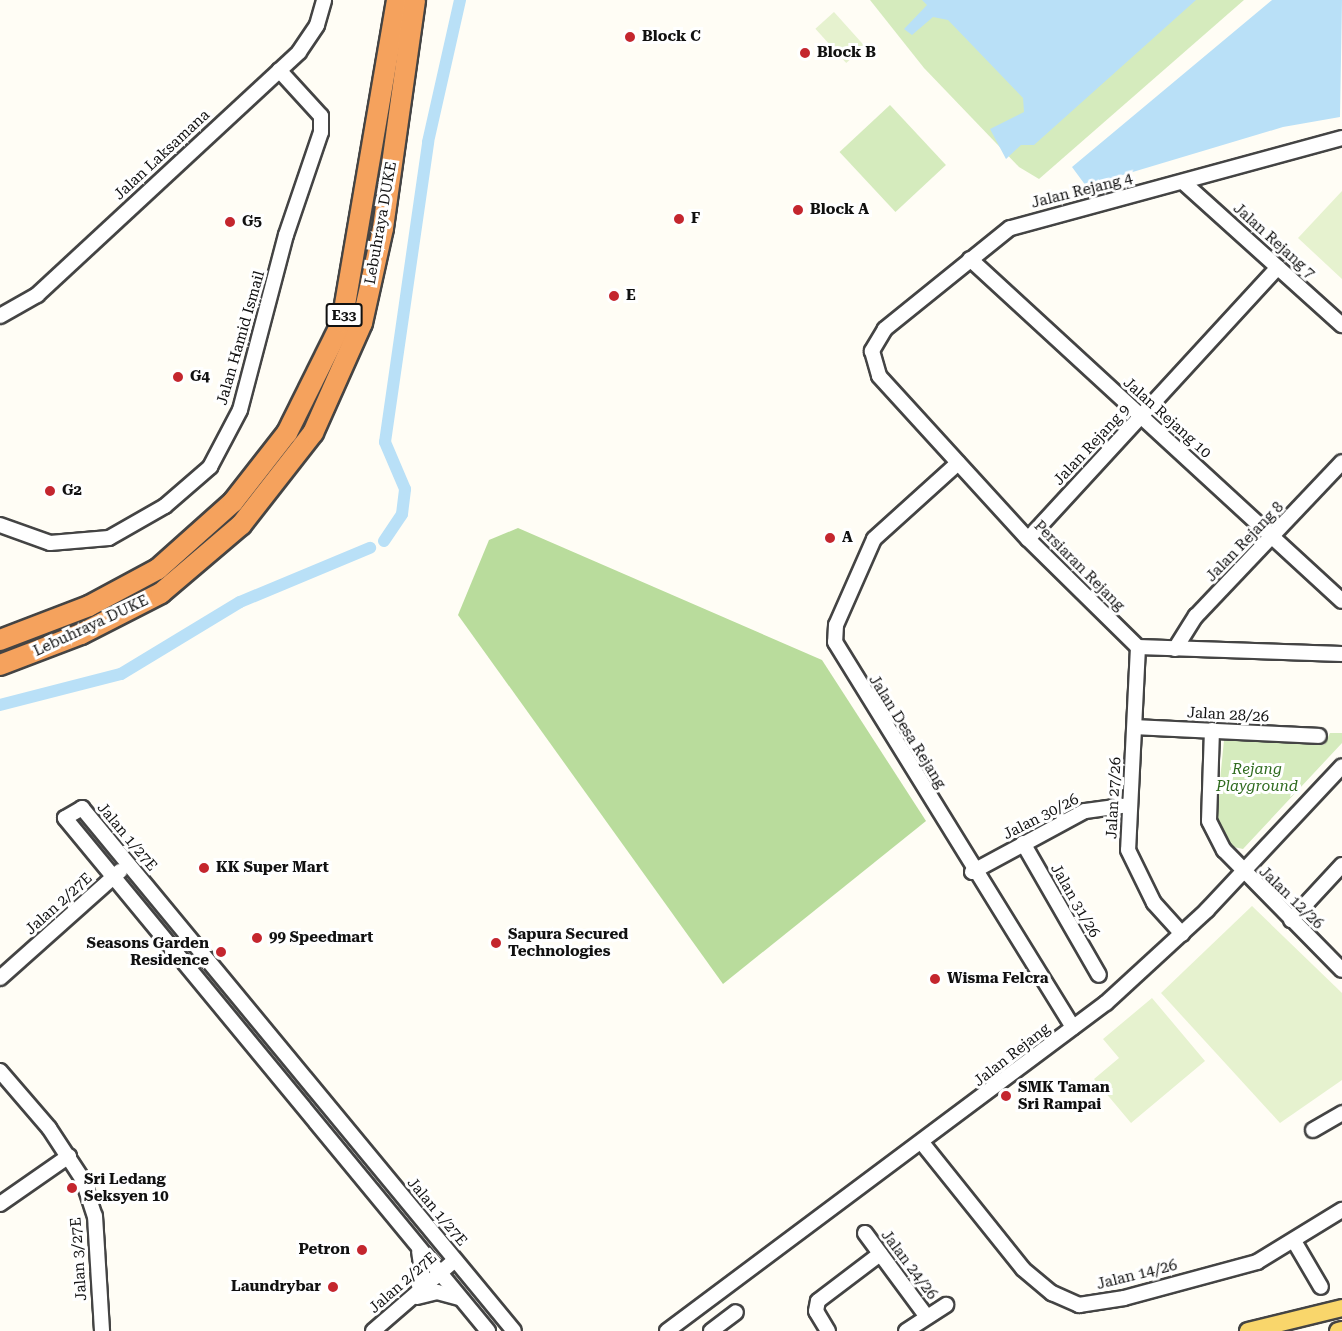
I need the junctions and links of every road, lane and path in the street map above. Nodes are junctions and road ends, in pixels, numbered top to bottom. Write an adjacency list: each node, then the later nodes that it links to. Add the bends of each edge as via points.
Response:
1 (324, 0): 4 (street, Jalan Laksamana, via 309,39)
2 (397, 0): 22 (highway, Lebuhraya DUKE / E33, via 342,322 318,379 262,469 158,569 89,606)
3 (415, 0): 21 (highway, Lebuhraya DUKE / E33, via 382,228 362,323 342,376 279,481 241,525)
4 (279, 70): 11 (street, Jalan Laksamana, via 37,295); 17 (street, Jalan Hamid Ismail, via 321,116 321,132 286,235 240,410 210,467 165,506 109,538 50,543)
5 (1342, 138): 6 (street, Jalan Rejang 4)
6 (1183, 182): 7 (street, Jalan Rejang 4, via 1018,225); 9 (street, Jalan Rejang 7)
7 (986, 246): 8 (street, Jalan Rejang 4); 10 (street)
8 (966, 262): 10 (street); 13 (street, Jalan Rejang 4, via 885,329)
9 (1278, 267): 12 (street, Jalan Rejang 7); 14 (street, Jalan Rejang 9)
10 (984, 274): 14 (street, Jalan Rejang 10)
11 (0, 316)
12 (1342, 325)
13 (872, 351): 16 (street, Persiaran Rejang, via 879,376)
14 (1141, 417): 18 (street, Jalan Rejang 10); 19 (street, Jalan Rejang 9)
15 (1342, 462): 18 (street, Jalan Rejang 8)
16 (958, 463): 19 (street, Persiaran Rejang); 37 (street, Jalan Desa Rejang, via 874,539 836,625 834,642)
17 (0, 525)
18 (1275, 536): 20 (street, Jalan Rejang 10); 24 (street, Jalan Rejang 8, via 1196,616)
19 (1028, 539): 23 (street, Persiaran Rejang)
20 (1342, 601)
21 (140, 607): 26 (highway, Lebuhraya DUKE / E33); 27 (highway, via 84,643)
22 (0, 640)
23 (1138, 646): 24 (street); 28 (street, Jalan 27/26)
24 (1175, 649): 25 (street)
25 (1342, 654)
26 (0, 664)
27 (0, 678)
28 (1135, 727): 29 (street, Jalan 28/26); 32 (street, Jalan 27/26)
29 (1212, 730): 30 (street, Jalan 28/26); 38 (street, Jalan 12/26, via 1209,821)
30 (1319, 736)
31 (1342, 766): 38 (street, Jalan Rejang)
32 (1129, 805): 33 (street, Jalan 30/26, via 1085,811); 43 (street, Jalan 27/26, via 1132,861 1154,903)
33 (1023, 843): 37 (street, Jalan 30/26); 45 (street, Jalan 31/26)
34 (103, 864): 35 (street, Jalan 1/27E, via 66,818 81,808); 39 (street, Jalan 1/27E); 41 (street)
35 (128, 864): 39 (street, Jalan 2/27E); 59 (street, Jalan 1/27E)
36 (1342, 865): 42 (street)
37 (972, 872): 47 (street, Jalan Desa Rejang)
38 (1243, 874): 42 (street, Jalan 12/26); 43 (street, Jalan Rejang)
39 (114, 877): 40 (street, Jalan 1/27E); 41 (street, Jalan 2/27E)
40 (126, 892): 41 (street); 57 (street, Jalan 1/27E)
41 (95, 894): 46 (street, Jalan 2/27E)
42 (1291, 920): 44 (street, Jalan 12/26)
43 (1182, 934): 47 (street, Jalan Rejang)
44 (1342, 970)
45 (1099, 975)
46 (0, 978)
47 (1072, 1028): 51 (street, Jalan Rejang)
48 (0, 1071): 52 (street, Jalan 3/27E)
49 (1342, 1113): 50 (street)
50 (1313, 1130)
51 (923, 1144): 56 (street, Jalan 14/26, via 1009,1254 1067,1302 1124,1298 1257,1262); 72 (street, Jalan Rejang)
52 (69, 1156): 53 (street); 68 (street, Jalan 3/27E, via 95,1216)
53 (0, 1204)
54 (1342, 1210): 56 (street, Jalan 14/26)
55 (865, 1233): 58 (street, Jalan 24/26)
56 (1294, 1241): 61 (street)
57 (418, 1247): 60 (street, Jalan 1/27E); 62 (street, via 423,1279)
58 (880, 1254): 67 (street, Jalan 24/26); 74 (street, via 818,1301 816,1311)
59 (455, 1260): 60 (street, Jalan 2/27E); 71 (street, Jalan 1/27E)
60 (440, 1274): 62 (street, Jalan 2/27E); 63 (street, Jalan 1/27E)
61 (1321, 1287)
62 (416, 1297): 63 (street, via 437,1292); 69 (street, Jalan 2/27E)
63 (461, 1298): 70 (street, Jalan 1/27E)
64 (946, 1305): 67 (street)
65 (1342, 1308): 76 (main road)
66 (736, 1312): 73 (street)
67 (927, 1317): 75 (street)
68 (102, 1331)
69 (373, 1331)
70 (488, 1331)
71 (514, 1331)
72 (667, 1331)
73 (711, 1331)
74 (828, 1331)
75 (906, 1331)
76 (1248, 1331)

